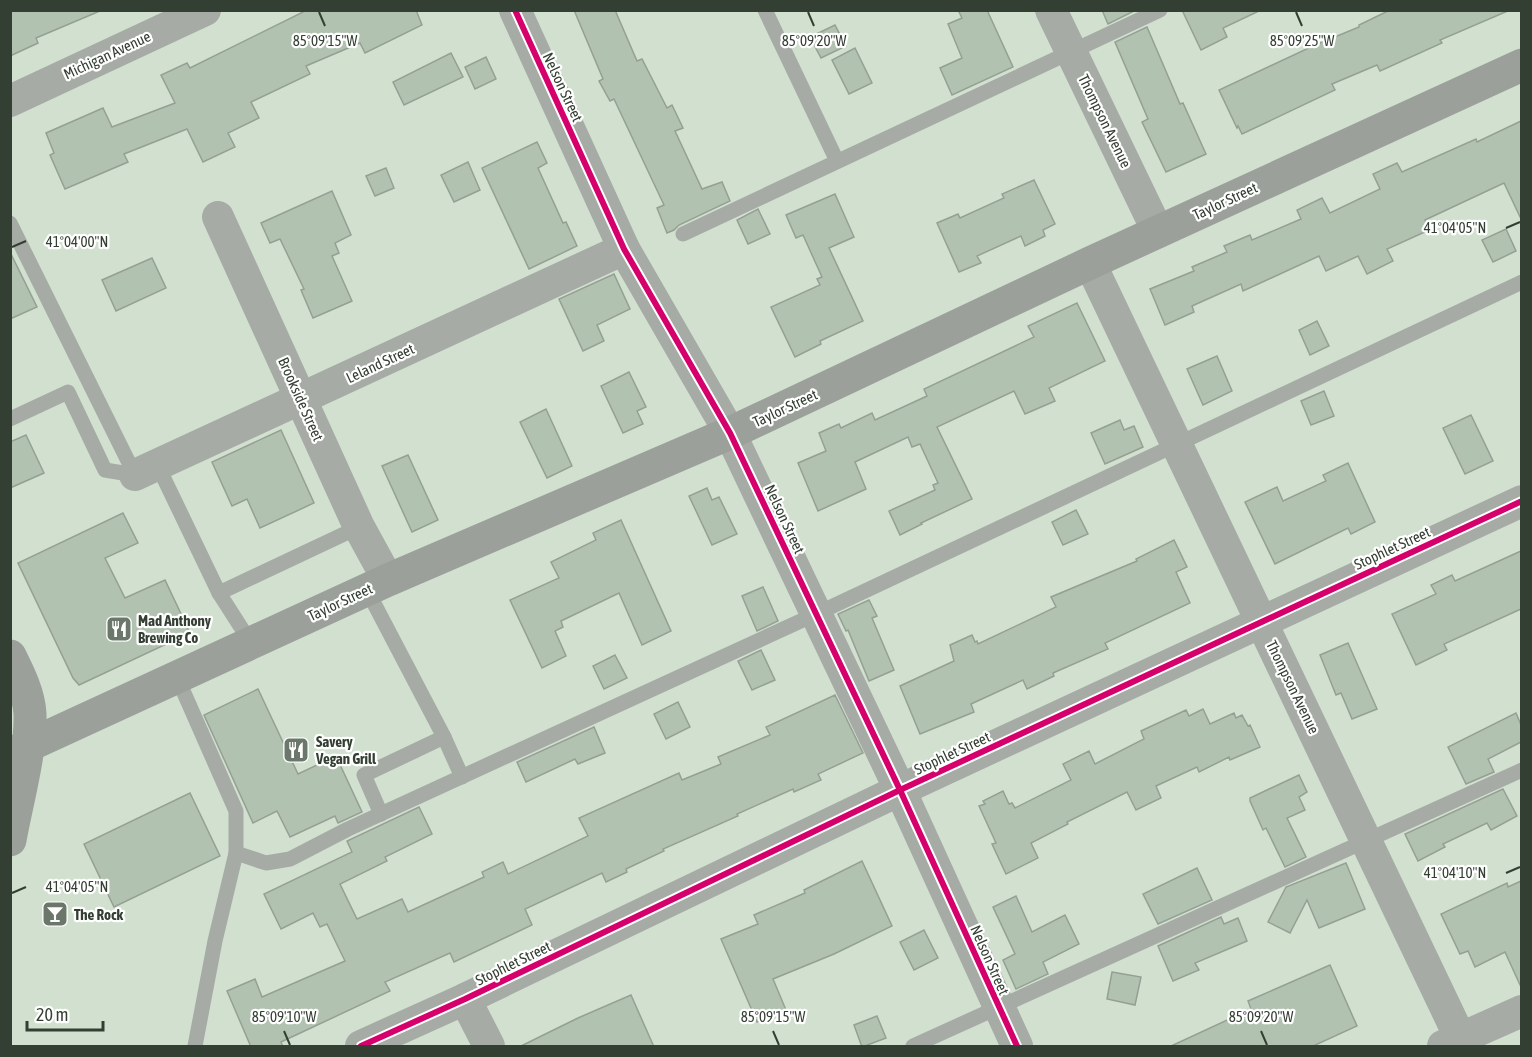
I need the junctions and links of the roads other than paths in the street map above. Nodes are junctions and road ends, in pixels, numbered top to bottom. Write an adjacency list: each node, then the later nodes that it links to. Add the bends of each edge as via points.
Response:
1 (205, 10): 8 (street, Michigan Avenue)
2 (515, 10): 14 (street, Nelson Street)
3 (765, 10): 9 (lane)
4 (1051, 10): 6 (street, Thompson Avenue)
5 (1160, 10): 6 (lane)
6 (1071, 52): 9 (lane); 12 (street, Thompson Avenue)
7 (1521, 65): 12 (main road, Taylor Street)
8 (10, 101)
9 (837, 160): 13 (lane)
10 (218, 217): 17 (street, Brookside Street)
11 (10, 223): 21 (lane)
12 (1158, 232): 15 (main road, Taylor Street)
13 (683, 234)
14 (624, 249): 17 (street, Leland Street); 19 (street, Nelson Street)
15 (1090, 263): 19 (main road, Taylor Street); 20 (street, Thompson Avenue)
16 (1521, 282): 20 (lane)
17 (301, 400): 21 (street, Leland Street); 23 (street, Brookside Street)
18 (10, 419): 21 (lane, via 69,393 105,470)
19 (730, 433): 24 (main road, Taylor Street); 26 (street, Nelson Street)
20 (1177, 444): 26 (lane); 27 (street, Thompson Avenue)
21 (146, 469): 25 (lane)
22 (1521, 501): 27 (street, Stophlet Street)
23 (359, 527): 24 (street, Brookside Street); 25 (lane)
24 (377, 585): 28 (main road, Taylor Street); 31 (lane)
25 (219, 593): 28 (lane)
26 (816, 614): 34 (lane); 35 (street, Nelson Street)
27 (1261, 622): 35 (street, Stophlet Street); 38 (street, Thompson Avenue)
28 (251, 643): 30 (main road, Taylor Street)
29 (10, 657): 32 (main road, via 22,681 30,713)
30 (177, 677): 32 (main road, Taylor Street); 39 (lane, via 236,811)
31 (444, 737): 34 (lane); 36 (lane, via 364,775)
32 (19, 750): 37 (main road)
33 (1521, 770): 38 (lane)
34 (462, 777): 36 (lane)
35 (900, 790): 40 (street, Stophlet Street); 41 (street, Nelson Street)
36 (381, 814): 39 (lane, via 290,859 266,863)
37 (10, 840)
38 (1365, 840): 41 (lane); 43 (street, Thompson Avenue)
39 (236, 853): 44 (lane)
40 (465, 999): 45 (street, Stophlet Street); 46 (street)
41 (999, 1007): 47 (lane); 48 (street, Nelson Street)
42 (1521, 1011): 43 (street)
43 (1456, 1044)
44 (195, 1047)
45 (361, 1047)
46 (489, 1047)
47 (913, 1047)
48 (1017, 1047)

